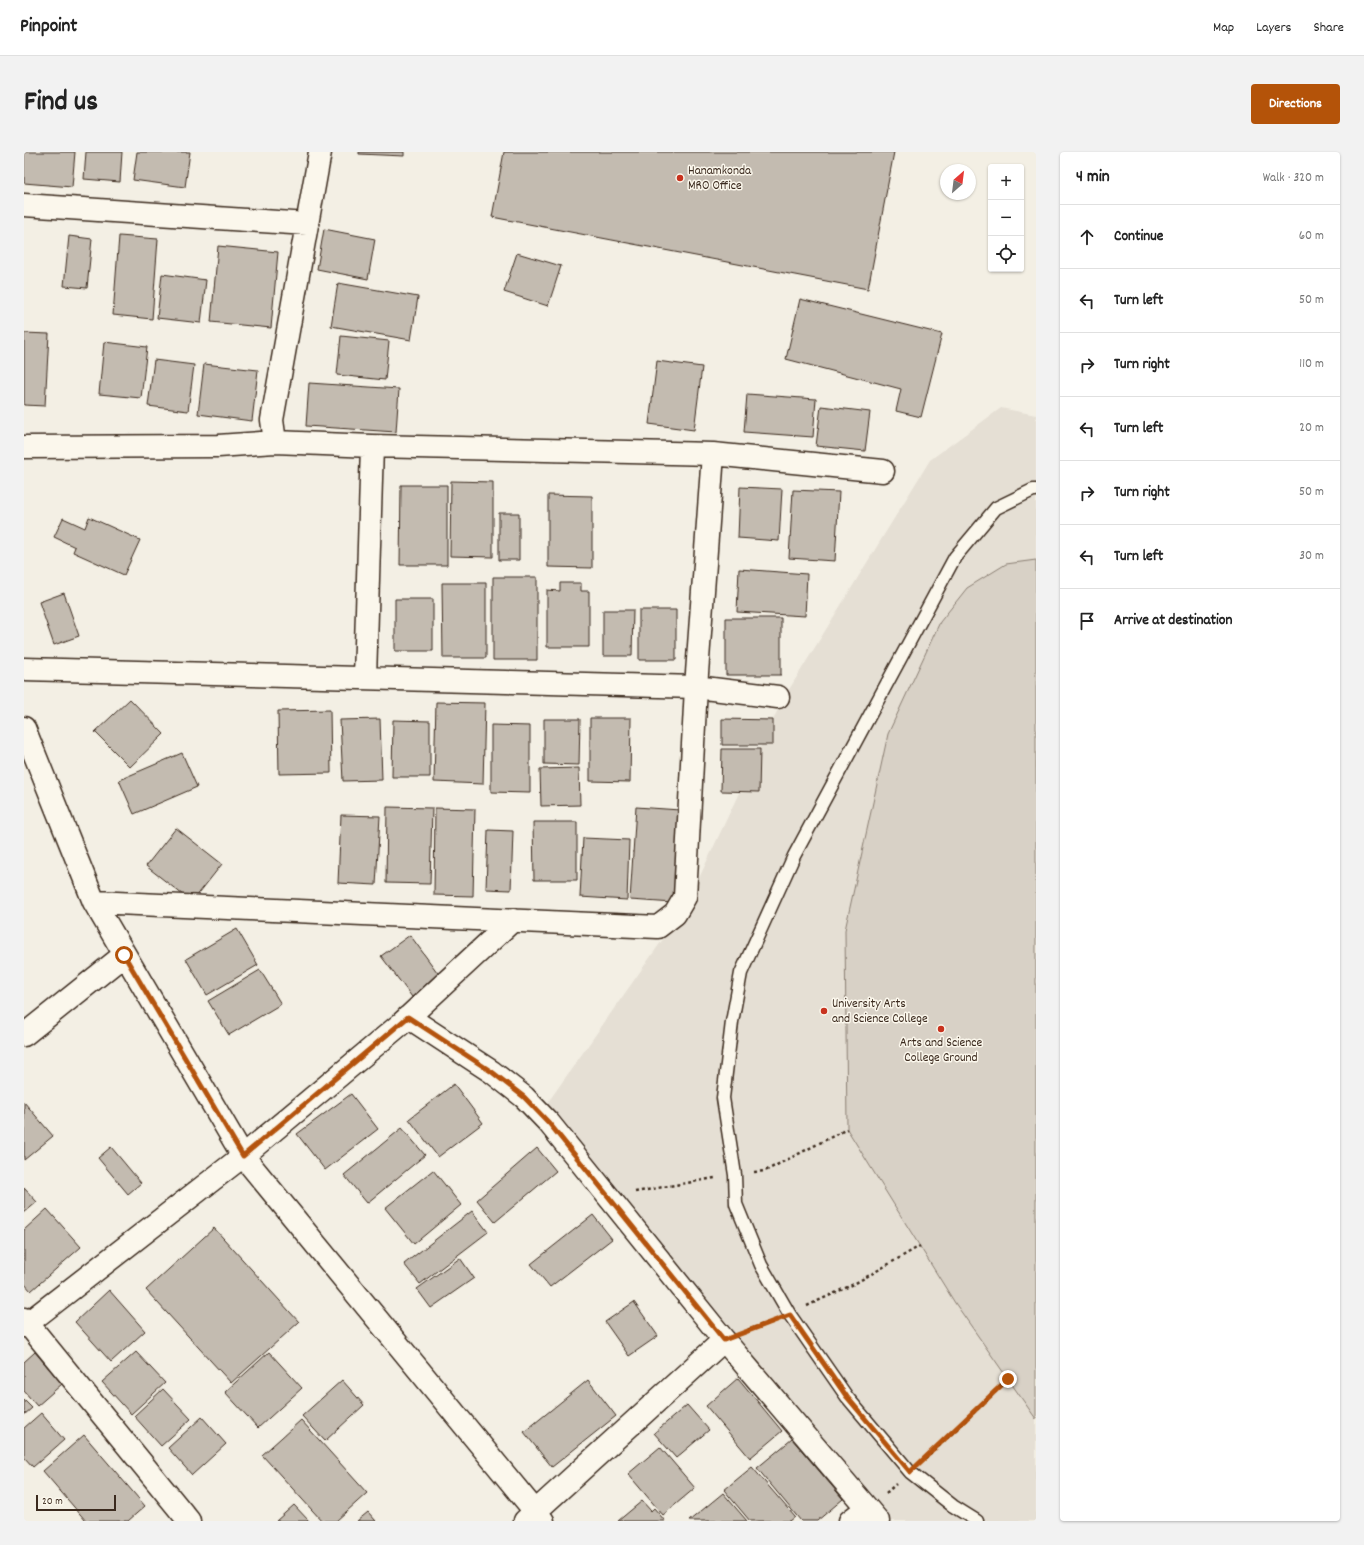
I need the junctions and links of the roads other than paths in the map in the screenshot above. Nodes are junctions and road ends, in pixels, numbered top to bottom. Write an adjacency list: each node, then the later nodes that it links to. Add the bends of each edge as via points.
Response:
1 (320, 152): 3 (street)
2 (24, 205): 3 (street)
3 (307, 224): 4 (street, via 272,420)
4 (274, 442): 5 (street); 6 (street, via 218,446)
5 (372, 446): 7 (street); 11 (street)
6 (24, 447)
7 (713, 454): 8 (street); 12 (street)
8 (883, 471)
9 (1036, 490): 26 (lane, via 996,508 955,557 794,856 741,973 723,1098 735,1175 736,1204 761,1265 790,1315 847,1397 910,1472 953,1506)
10 (24, 669): 11 (street)
11 (365, 678): 12 (street)
12 (696, 687): 13 (street); 16 (street, via 685,897 675,914 658,927)
13 (778, 697)
14 (24, 728): 15 (street)
15 (94, 902): 16 (street); 17 (street)
16 (513, 920): 18 (street)
17 (124, 955): 19 (street); 20 (street)
18 (408, 1017): 20 (street); 22 (street, via 492,1072 524,1097 549,1123)
19 (24, 1035)
20 (243, 1156): 21 (street); 24 (street)
21 (25, 1323): 25 (street)
22 (724, 1340): 23 (street); 24 (street)
23 (865, 1517)
24 (535, 1518)
25 (188, 1521)
26 (977, 1521)

